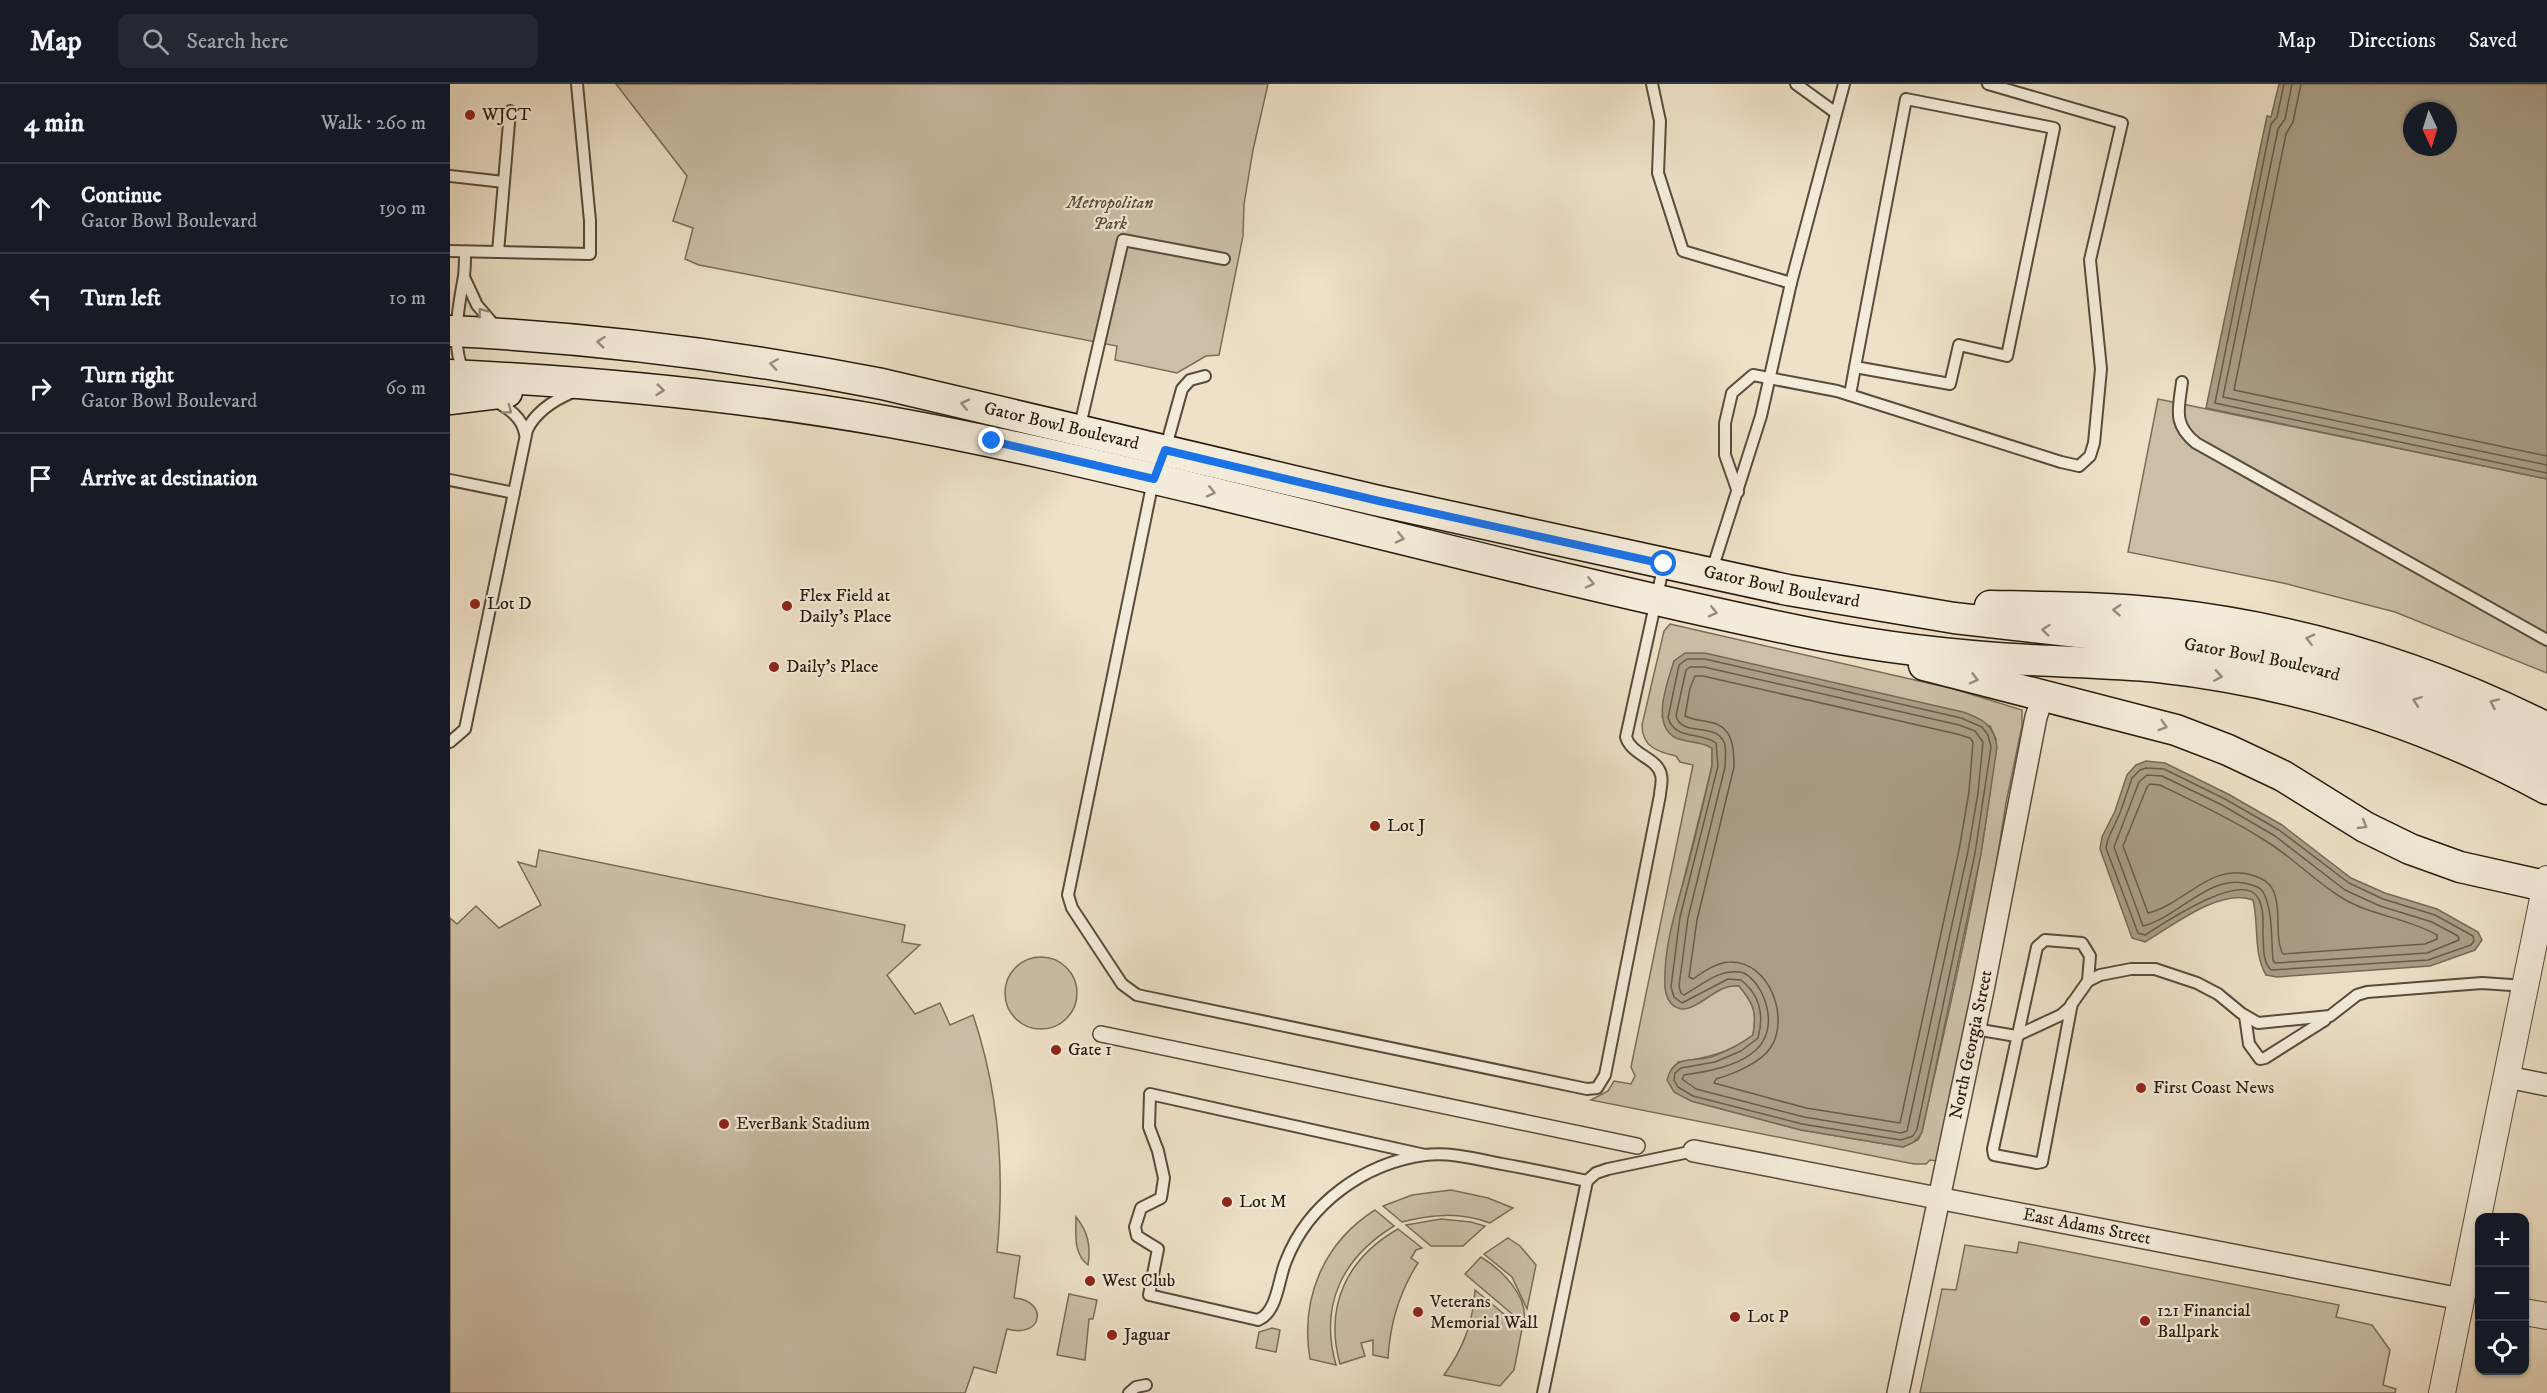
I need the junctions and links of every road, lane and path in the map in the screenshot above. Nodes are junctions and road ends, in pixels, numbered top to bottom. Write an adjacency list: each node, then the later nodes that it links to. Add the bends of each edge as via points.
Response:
1 (578, 84): 12 (lane, via 590,254)
2 (1652, 84): 15 (lane, via 1660,121 1658,173 1683,251)
3 (1796, 84): 7 (lane)
4 (1844, 84): 7 (lane)
5 (1988, 84): 24 (lane, via 2122,123 2090,260 2101,369 2090,456 2079,465 2061,462)
6 (510, 111): 9 (lane)
7 (1836, 113): 15 (lane)
8 (450, 176): 9 (lane)
9 (504, 182): 12 (lane)
10 (450, 251): 11 (lane)
11 (465, 252): 12 (lane); 14 (lane)
12 (498, 252)
13 (1224, 259): 26 (lane, via 1123,240)
14 (464, 277): 16 (lane); 17 (lane, one-way to 14, via 498,328 485,317)
15 (1791, 283): 20 (lane)
16 (450, 331): 17 (main road, Gator Bowl Boulevard); 21 (lane, via 455,358)
17 (515, 334): 26 (main road, Gator Bowl Boulevard, one-way to 17, via 800,368 646,346)
18 (1855, 367): 18 (lane, via 1906,99 2054,128 2007,356 1959,345 1950,384); 24 (lane)
19 (1205, 376): 28 (lane, via 1190,380 1182,389)
20 (1772, 377): 24 (lane); 30 (lane); 30 (lane, via 1753,375 1732,393 1725,423 1725,455)
21 (467, 382): 23 (main road, Gator Bowl Boulevard); 25 (main road, Gator Bowl Boulevard); 27 (lane, one-way to 27, via 516,415)
22 (2182, 382): 37 (lane, via 2181,427 2196,443)
23 (602, 384): 27 (lane, via 552,402); 28 (main road, Gator Bowl Boulevard, one-way to 28, via 886,421 1012,446)
24 (1850, 395)
25 (450, 399)
26 (1079, 430): 28 (main road, Gator Bowl Boulevard)
27 (525, 435): 31 (lane)
28 (1159, 465): 32 (main road, Gator Bowl Boulevard, via 1379,501); 34 (main road, Gator Bowl Boulevard, one-way to 34); 34 (lane, via 1068,895 1072,908 1122,984 1137,995 1597,1088 1605,1076 1662,777 1659,770 1632,750 1626,737)
29 (450, 480): 31 (lane)
30 (1738, 492): 33 (lane)
31 (514, 493): 41 (lane, via 465,729)
32 (1664, 564): 33 (main road, Gator Bowl Boulevard); 34 (lane)
33 (1711, 574): 35 (main road, Gator Bowl Boulevard)
34 (1656, 599): 36 (main road, Gator Bowl Boulevard, one-way to 36)
35 (1856, 603): 40 (main road, one-way to 35, via 2468,691 2406,668 2309,639 2243,625 2112,609); 42 (main road, Gator Bowl Boulevard, one-way to 35, via 2485,728 2359,681 2294,664 2184,644 1987,623)
36 (1796, 631): 38 (main road, Gator Bowl Boulevard, via 1962,654); 39 (main road, one-way to 39)
37 (2547, 640)
38 (2161, 667): 39 (main road, via 2110,675); 42 (main road, Gator Bowl Boulevard, one-way to 42, via 2258,683 2354,708)
39 (2043, 696): 43 (main road, one-way to 43, via 2138,718 2194,736 2283,777 2410,849 2460,867); 49 (street, North Georgia Street)
40 (2547, 728)
41 (450, 742)
42 (2546, 779)
43 (2546, 884): 45 (street)
44 (2088, 981): 46 (lane); 47 (lane, via 2131,969 2155,969 2197,983); 51 (lane, via 2090,956 2082,944 2040,942)
45 (2526, 986): 48 (lane, via 2482,983 2367,992); 52 (street)
46 (2072, 1003): 51 (lane, via 2061,1015); 51 (lane, via 2042,1162 2037,1163 1994,1155 1993,1149)
47 (2245, 1016): 48 (lane, via 2258,1023); 48 (lane, via 2249,1044 2260,1059)
48 (2330, 1016)
49 (1975, 1029): 51 (lane); 58 (street, North Georgia Street)
50 (1101, 1034): 54 (street)
51 (2016, 1036)
52 (2506, 1077): 53 (street); 59 (street)
53 (2547, 1085)
54 (1637, 1146)
55 (1694, 1151): 57 (lane, via 1608,1169); 58 (street, East Adams Street)
56 (1425, 1155): 56 (lane, via 1376,1169 1341,1188 1318,1210 1290,1250 1266,1317 1258,1320 1149,1295 1158,1249 1137,1236 1135,1227 1142,1208 1161,1198 1164,1178 1149,1127 1150,1094); 57 (lane, via 1474,1158)
57 (1587, 1181): 64 (lane)
58 (1940, 1198): 59 (street, East Adams Street); 65 (street, North Georgia Street)
59 (2470, 1301): 66 (street)
60 (2529, 1313): 61 (street)
61 (2547, 1316)
62 (1146, 1385): 63 (lane)
63 (1129, 1393)
64 (1543, 1393)
65 (1898, 1393)
66 (2442, 1393)

